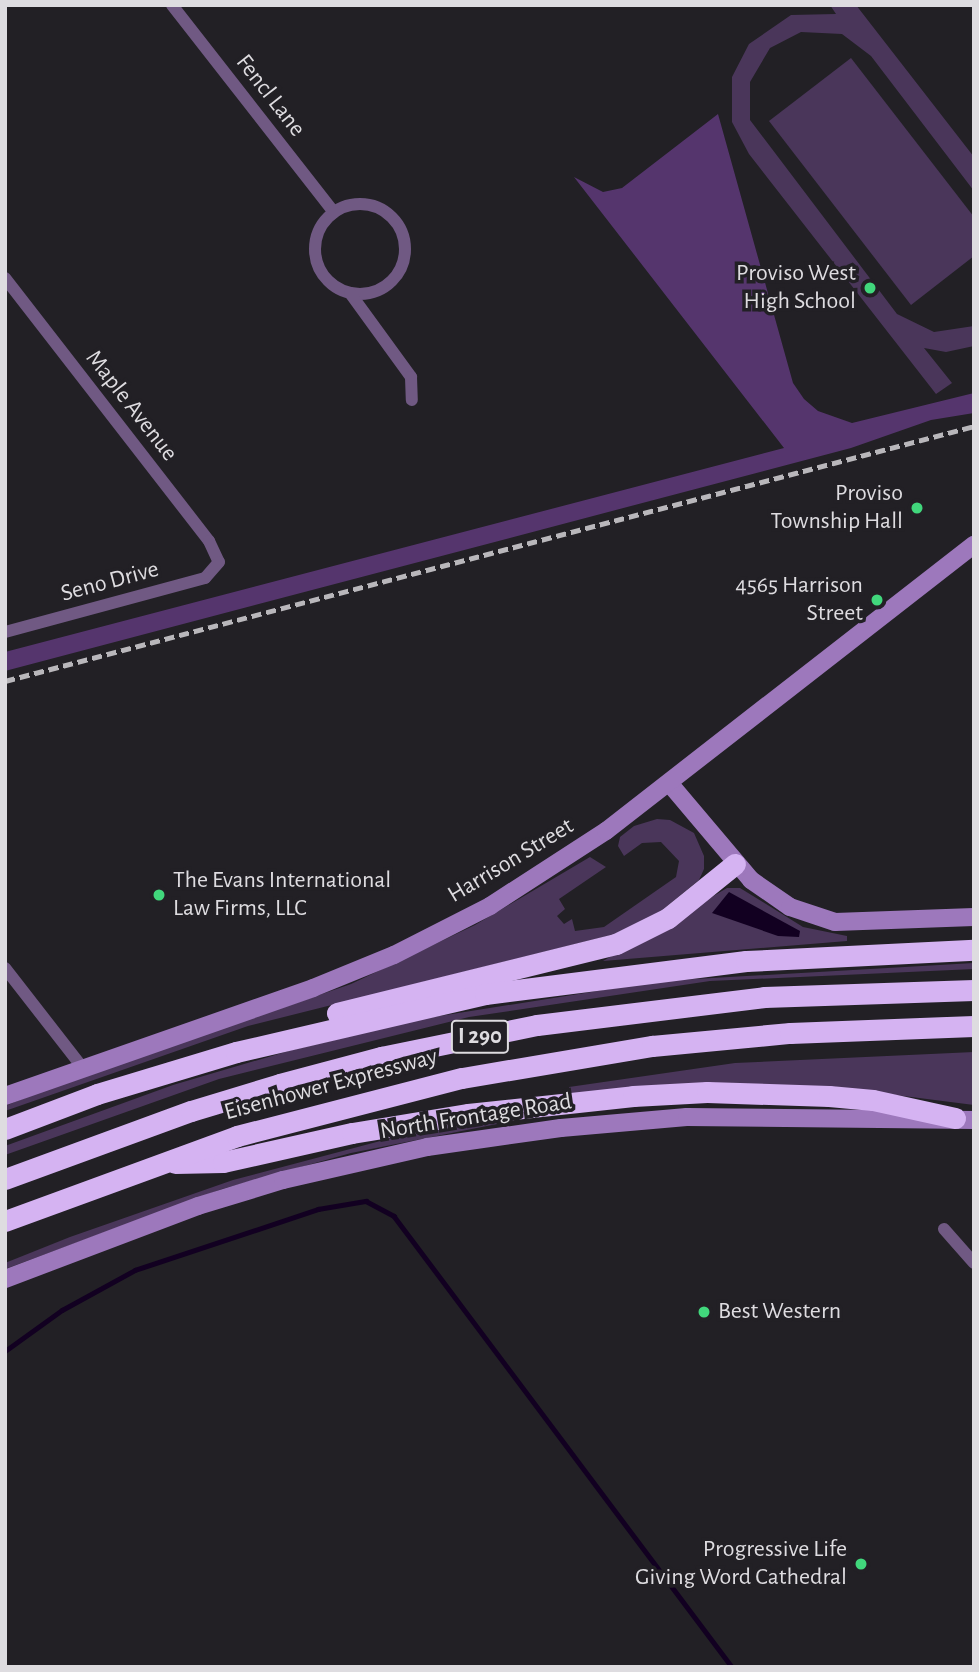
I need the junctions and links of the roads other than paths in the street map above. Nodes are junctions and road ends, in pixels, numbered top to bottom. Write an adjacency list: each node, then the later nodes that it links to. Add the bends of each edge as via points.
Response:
1 (172, 5): 2 (street, Fencl Lane)
2 (334, 212): 4 (street, via 320,230 317,263 331,283); 4 (street, via 352,205 376,207 395,220 404,240 403,263 392,281 373,292)
3 (5, 278): 7 (street, Maple Avenue, via 209,541)
4 (350, 293): 5 (street, via 411,377)
5 (412, 400)
6 (974, 545): 9 (main road, Harrison Street)
7 (219, 562): 8 (street, Seno Drive, via 205,578)
8 (8, 627)
9 (670, 784): 10 (main road); 17 (main road, Harrison Street, via 550,870 392,956 286,999)
10 (735, 864): 11 (main road, via 790,907 835,922); 16 (highway, via 668,918 616,944 266,1032)
11 (974, 917)
12 (974, 950): 16 (highway, via 746,961 637,973 485,995)
13 (5, 968): 17 (street)
14 (974, 990): 22 (highway, Eisenhower Expressway / I 290, via 764,997 524,1028 280,1084)
15 (974, 1026): 21 (highway, Eisenhower Expressway / I 290, via 790,1033 567,1059 362,1101)
16 (236, 1052): 20 (highway, via 97,1094)
17 (82, 1067): 18 (main road, Harrison Street)
18 (5, 1096)
19 (965, 1119): 21 (highway, via 829,1096 734,1092 633,1096 411,1123 223,1162); 26 (main road, North Frontage Road, via 687,1117 598,1123 427,1147 210,1202)
20 (5, 1129)
21 (152, 1164): 23 (highway, Eisenhower Expressway / I 290)
22 (5, 1179)
23 (5, 1221)
24 (944, 1229): 25 (street)
25 (974, 1263)
26 (5, 1279)

